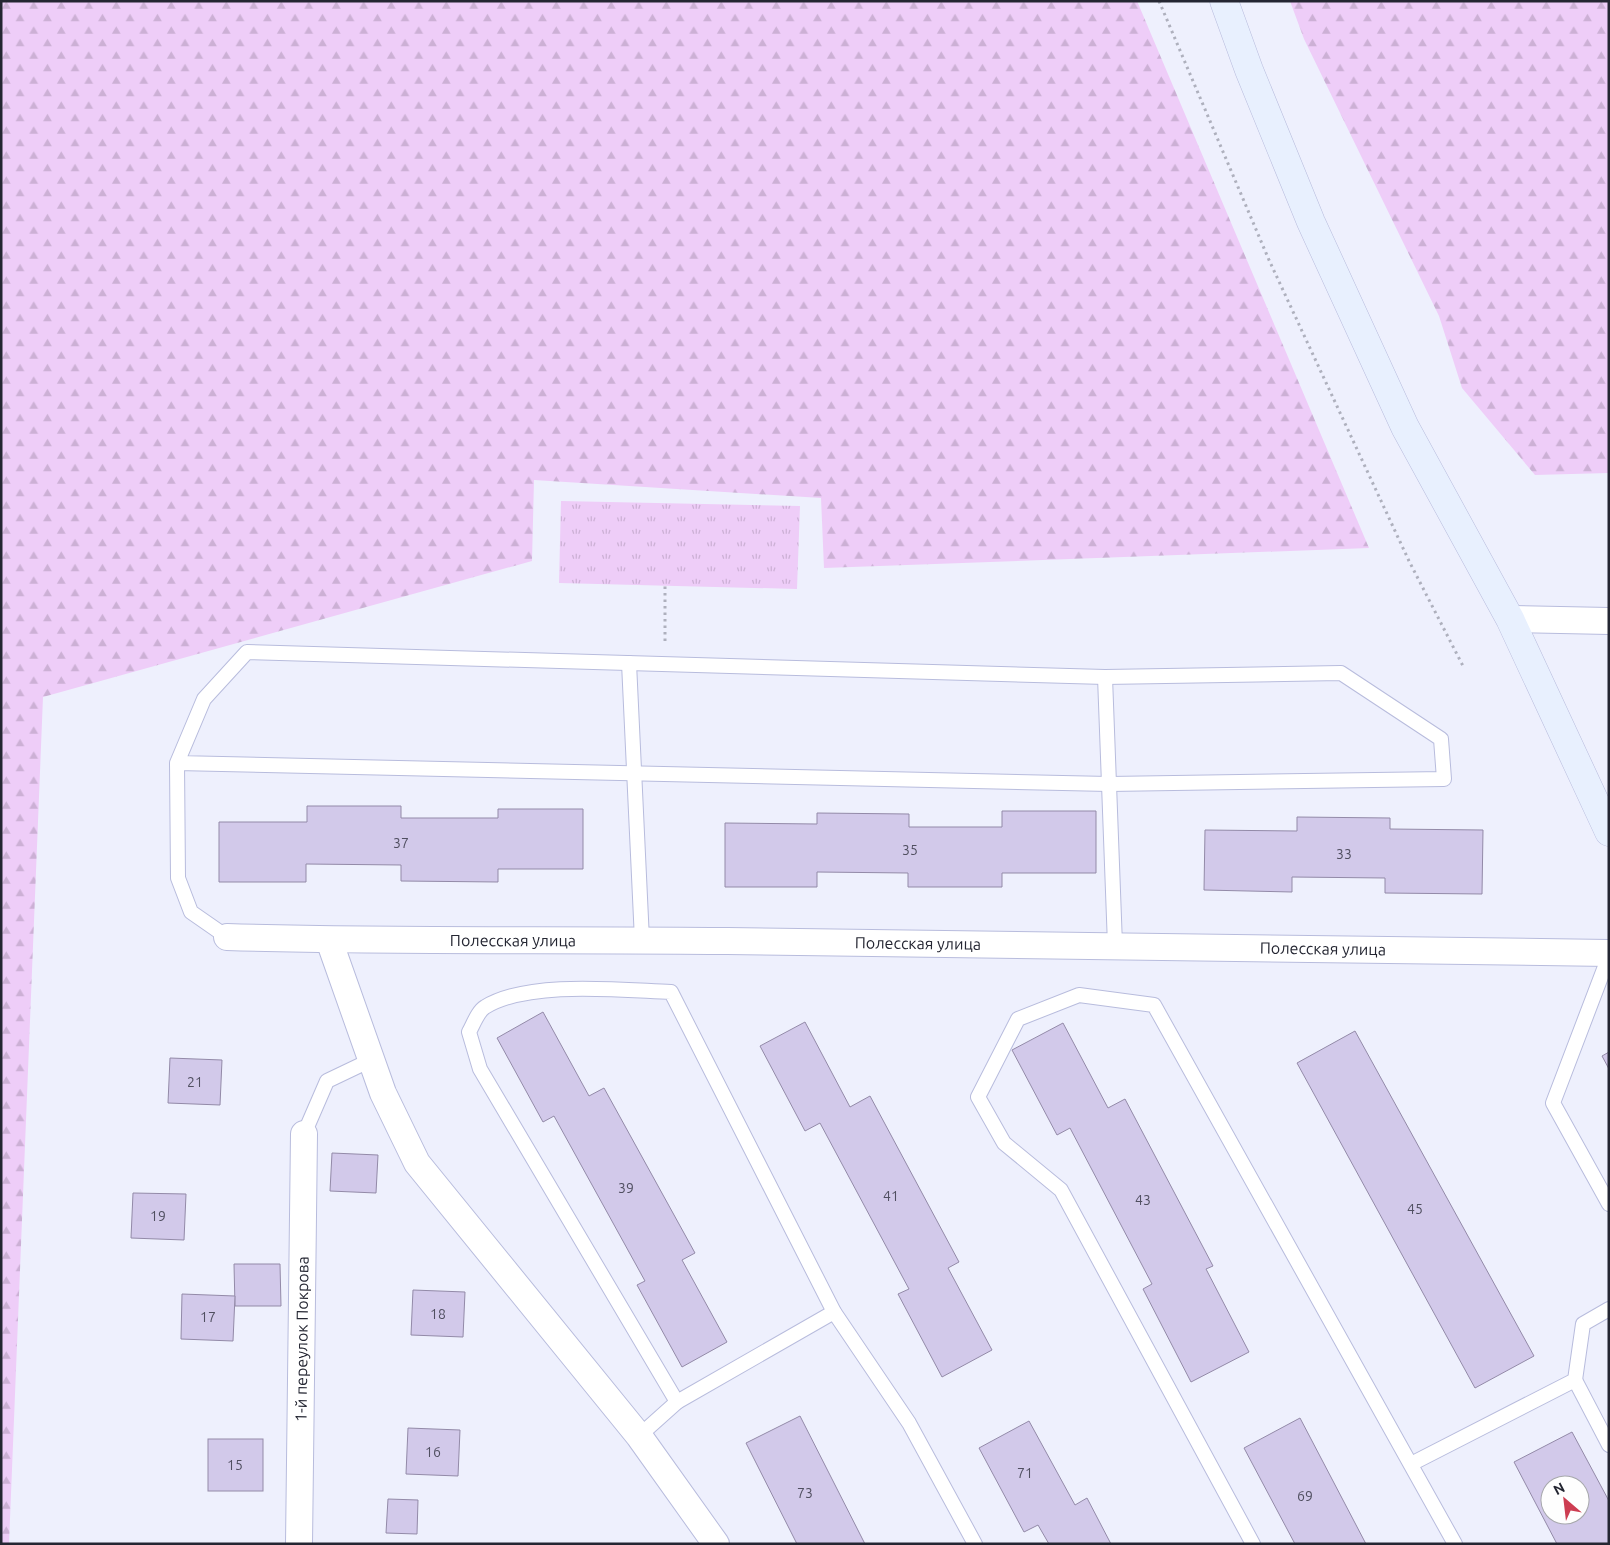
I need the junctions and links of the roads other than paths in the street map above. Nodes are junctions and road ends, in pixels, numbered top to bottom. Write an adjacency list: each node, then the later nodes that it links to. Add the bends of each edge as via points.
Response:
1 (1224, 1): 2 (street, via 1311,222 1405,427)
2 (1510, 619): 3 (street); 9 (street)
3 (1609, 621)
4 (629, 664): 5 (lane); 6 (lane, via 247,652 204,699); 7 (lane)
5 (1106, 677): 8 (lane); 8 (lane, via 1341,673 1441,739 1444,779)
6 (177, 763): 7 (lane); 10 (lane, via 178,878 191,912)
7 (634, 772): 8 (lane); 12 (lane)
8 (1109, 784): 13 (lane)
9 (1609, 832)
10 (227, 937): 11 (street, Полесская улица)
11 (329, 940): 12 (street, Полесская улица); 15 (street)
12 (642, 940): 13 (street, Полесская улица)
13 (1115, 945): 14 (street, Полесская улица)
14 (1609, 955): 17 (lane, via 1553,1103)
15 (371, 1060): 16 (lane, via 327,1081); 22 (street, via 417,1163)
16 (304, 1134): 25 (street, 1-й переулок Покрова)
17 (1609, 1204)
18 (1609, 1309): 20 (lane, via 1583,1324)
19 (834, 1312): 21 (lane); 21 (lane, via 671,992 573,988 515,994 483,1008 469,1032 480,1069); 27 (lane, via 909,1423)
20 (1575, 1380): 23 (lane); 24 (lane)
21 (677, 1402): 22 (lane)
22 (639, 1436): 26 (street)
23 (1609, 1445)
24 (1411, 1464): 28 (lane, via 1154,1005 1079,995 1018,1019 978,1096 1004,1144 1061,1190); 29 (lane)
25 (299, 1544)
26 (716, 1544)
27 (975, 1544)
28 (1253, 1544)
29 (1455, 1544)

